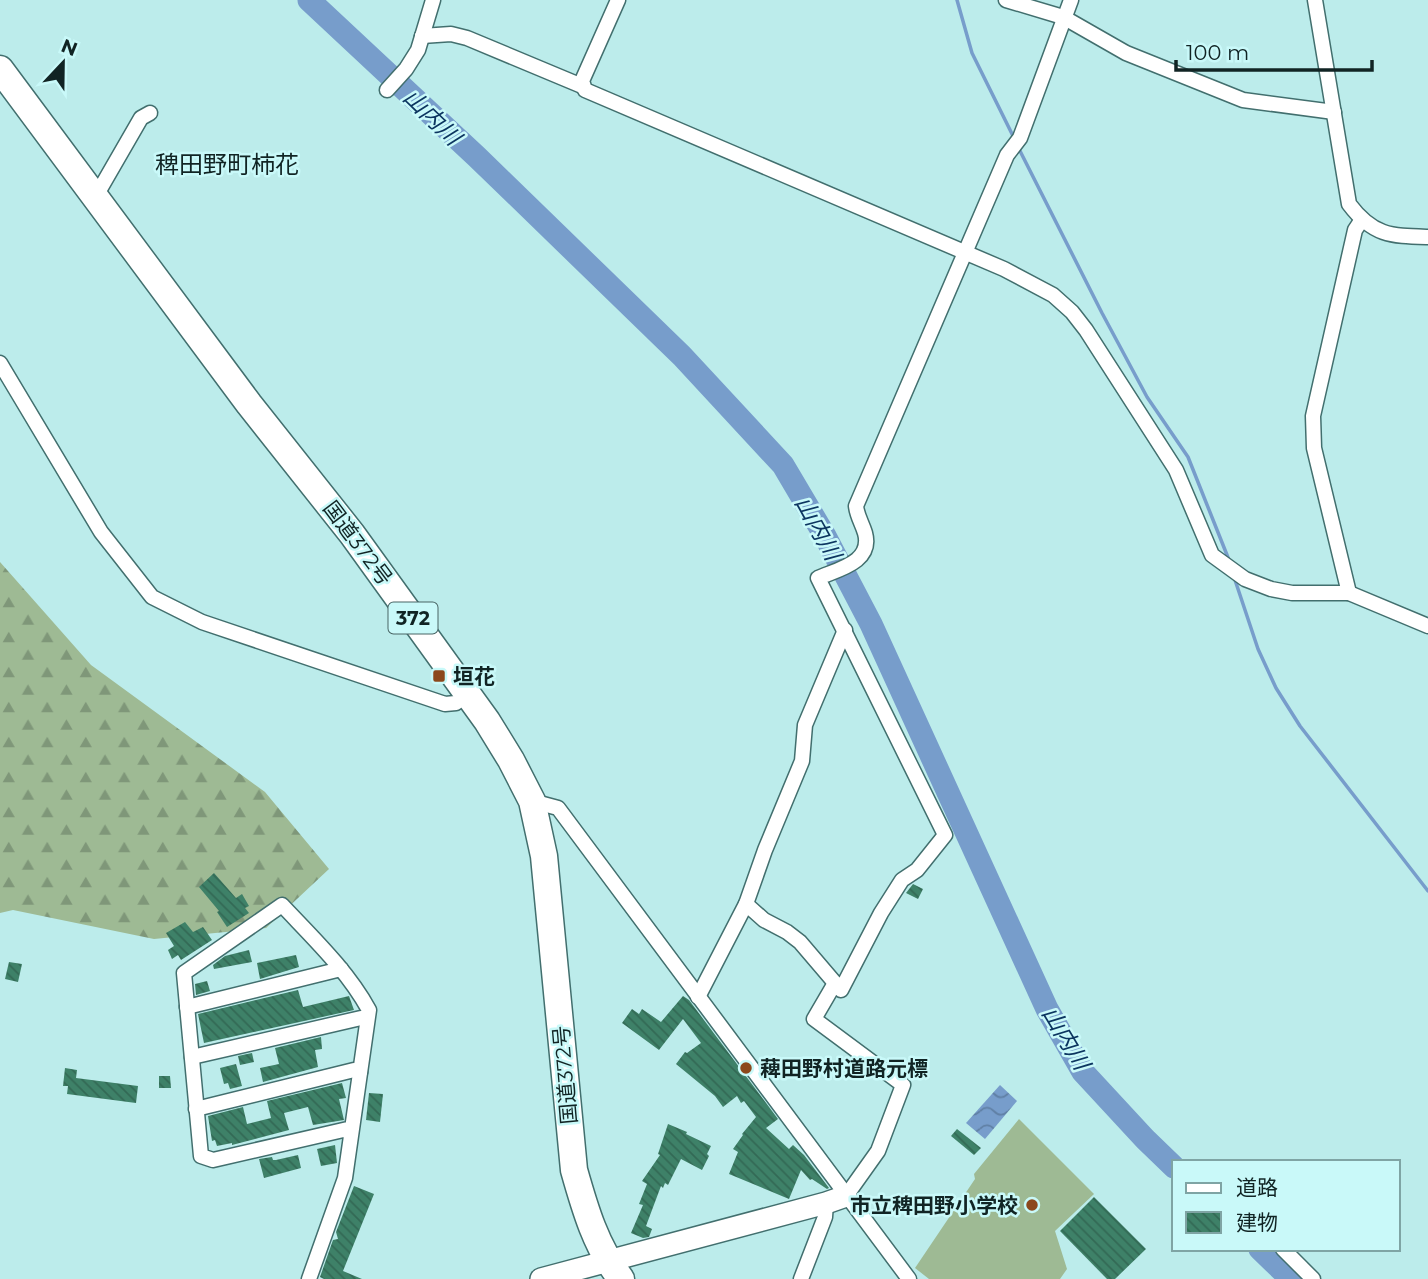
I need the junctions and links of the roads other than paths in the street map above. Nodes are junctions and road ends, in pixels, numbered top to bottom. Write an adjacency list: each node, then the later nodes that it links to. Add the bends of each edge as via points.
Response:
1 (433, 0): 7 (street)
2 (618, 0): 9 (street)
3 (1006, 0): 6 (street)
4 (1071, 0): 6 (street)
5 (1315, 0): 11 (street)
6 (1063, 17): 11 (street, via 1126,53 1230,96); 16 (street, via 1020,138 1007,155)
7 (422, 37): 9 (street, via 451,34 467,38); 10 (street, via 406,69)
8 (0, 69): 13 (highway, 国道372号 / 372)
9 (582, 86): 16 (street)
10 (387, 90)
11 (1334, 112): 14 (street, via 1349,204)
12 (150, 113): 13 (street, via 141,118)
13 (96, 196): 21 (highway, 国道372号 / 372)
14 (1361, 220): 15 (street, via 1390,236); 18 (street, via 1355,229 1313,416 1314,448)
15 (1428, 237)
16 (965, 252): 18 (street, via 1053,295 1072,312 1176,470 1212,555 1245,579 1271,589); 20 (street, via 856,506 867,548 859,560 818,578)
17 (0, 363): 21 (street, via 101,532 152,597 202,622 445,704)
18 (1349, 593): 19 (street)
19 (1428, 626)
20 (845, 630): 23 (street, via 805,725 802,761); 25 (street, via 945,835 917,870 902,880 841,990)
21 (468, 694): 22 (highway, 国道372号 / 372)
22 (532, 801): 26 (street, via 558,808); 36 (highway, 国道372号 / 372, via 544,856 574,1170 587,1217)
23 (746, 904): 25 (street, via 800,942); 26 (street)
24 (341, 969): 27 (street); 27 (street, via 282,905 184,973); 28 (street, via 369,1010)
25 (835, 983): 33 (street, via 814,1019 903,1085 878,1152)
26 (698, 997): 33 (street)
27 (187, 1007): 29 (street)
28 (367, 1019): 29 (street); 30 (street)
29 (192, 1057): 31 (street)
30 (360, 1072): 31 (street); 32 (street)
31 (196, 1109): 32 (street, via 201,1156 213,1160)
32 (352, 1128): 38 (street, via 345,1178)
33 (846, 1196): 34 (street); 41 (street)
34 (826, 1203): 36 (street); 40 (street)
35 (1285, 1251): 42 (street)
36 (614, 1270): 37 (street)
37 (561, 1276): 39 (street)
38 (309, 1279)
39 (541, 1279)
40 (801, 1279)
41 (909, 1279)
42 (1313, 1279)

